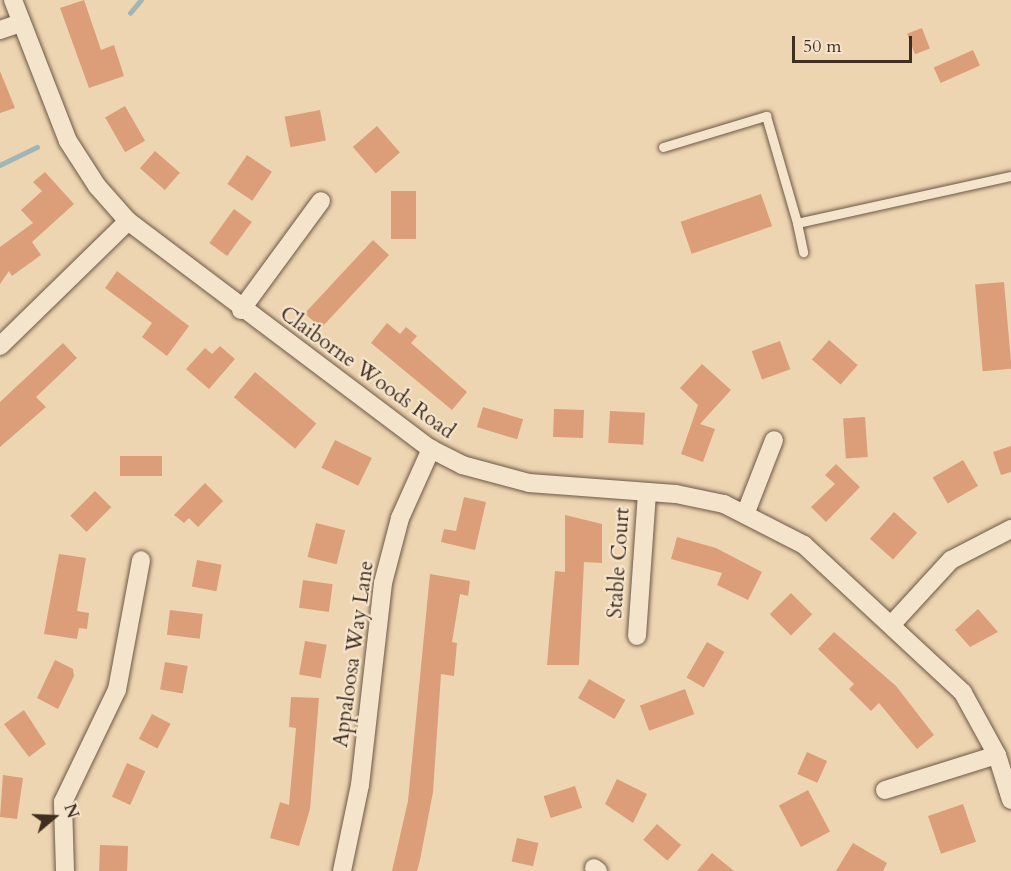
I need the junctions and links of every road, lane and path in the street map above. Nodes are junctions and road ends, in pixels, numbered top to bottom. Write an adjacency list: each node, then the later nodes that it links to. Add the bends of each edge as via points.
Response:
1 (13, 0): 2 (street, Claiborne Woods Road)
2 (20, 23): 3 (street); 7 (street, Claiborne Woods Road, via 68,141 97,186)
3 (0, 30)
4 (663, 147): 8 (lane, via 766,116)
5 (1011, 176): 8 (lane)
6 (321, 201): 10 (street)
7 (128, 221): 10 (street, Claiborne Woods Road); 11 (street)
8 (797, 223): 9 (lane)
9 (803, 252)
10 (241, 310): 13 (street, Claiborne Woods Road)
11 (0, 346)
12 (774, 440): 15 (street)
13 (431, 449): 14 (street, Claiborne Woods Road, via 490,474 529,483); 24 (street, Appaloosa Way Lane, via 400,518 383,583 360,785)
14 (647, 492): 15 (street, Claiborne Woods Road); 19 (street, Stable Court)
15 (746, 512): 18 (street, Claiborne Woods Road, via 804,545)
16 (1011, 529): 18 (street, via 951,560)
17 (141, 560): 23 (street, via 117,690 63,802)
18 (893, 622): 20 (street, Claiborne Woods Road, via 963,693)
19 (637, 636)
20 (997, 755): 21 (street); 22 (street, Claiborne Woods Road)
21 (885, 790)
22 (1011, 800)
23 (65, 871)
24 (342, 871)

